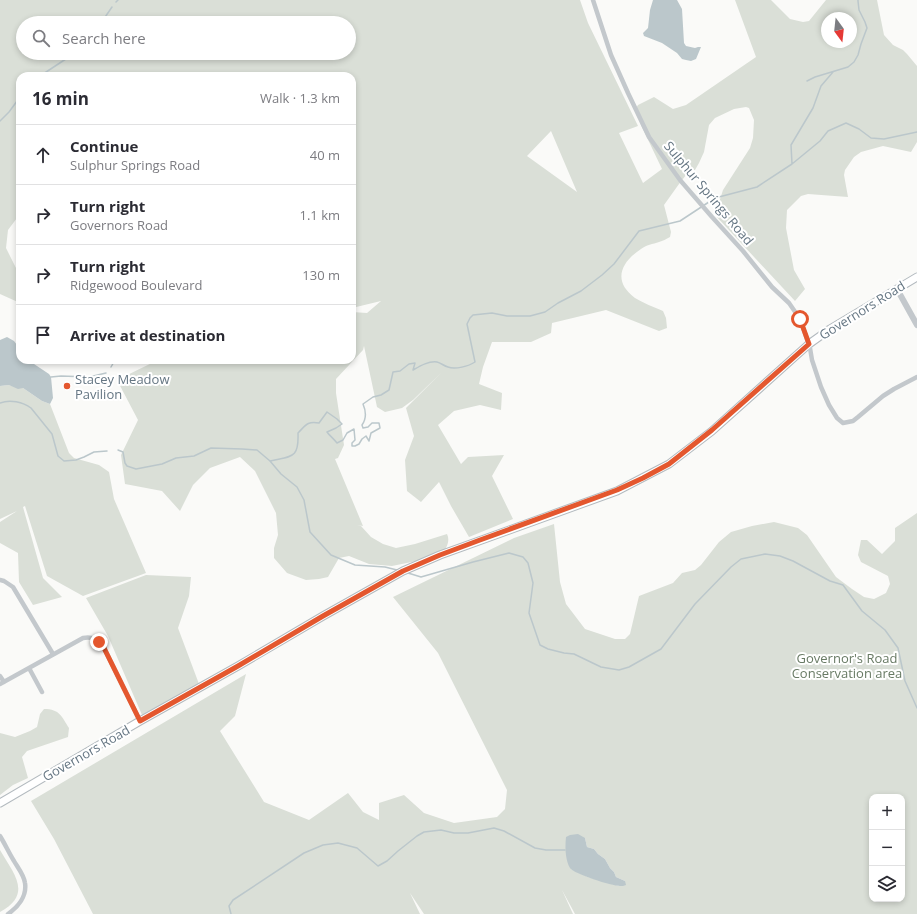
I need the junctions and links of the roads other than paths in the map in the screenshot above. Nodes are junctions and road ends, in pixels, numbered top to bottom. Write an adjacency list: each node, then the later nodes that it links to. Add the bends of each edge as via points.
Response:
1 (593, 0): 5 (street, Sulphur Springs Road, via 611,55 649,137 680,180 772,287 789,303 800,319)
2 (917, 277): 3 (main road, Governors Road)
3 (896, 289): 4 (street); 5 (main road, Governors Road)
4 (917, 325)
5 (809, 344): 6 (street, Sulphur Springs Road, via 818,380 837,418 843,423 853,421 878,400); 13 (main road, Governors Road, via 712,430 669,464 617,490 403,571)
6 (917, 377)
7 (0, 580): 8 (street, via 13,587)
8 (53, 654): 9 (street); 13 (street, via 83,638 96,640 104,648)
9 (29, 668): 11 (street); 12 (street)
10 (0, 676): 11 (street)
11 (2, 683)
12 (42, 692)
13 (140, 721): 14 (main road, Governors Road)
14 (0, 803)
15 (0, 836): 16 (street, via 25,883 22,901)
16 (8, 914)

